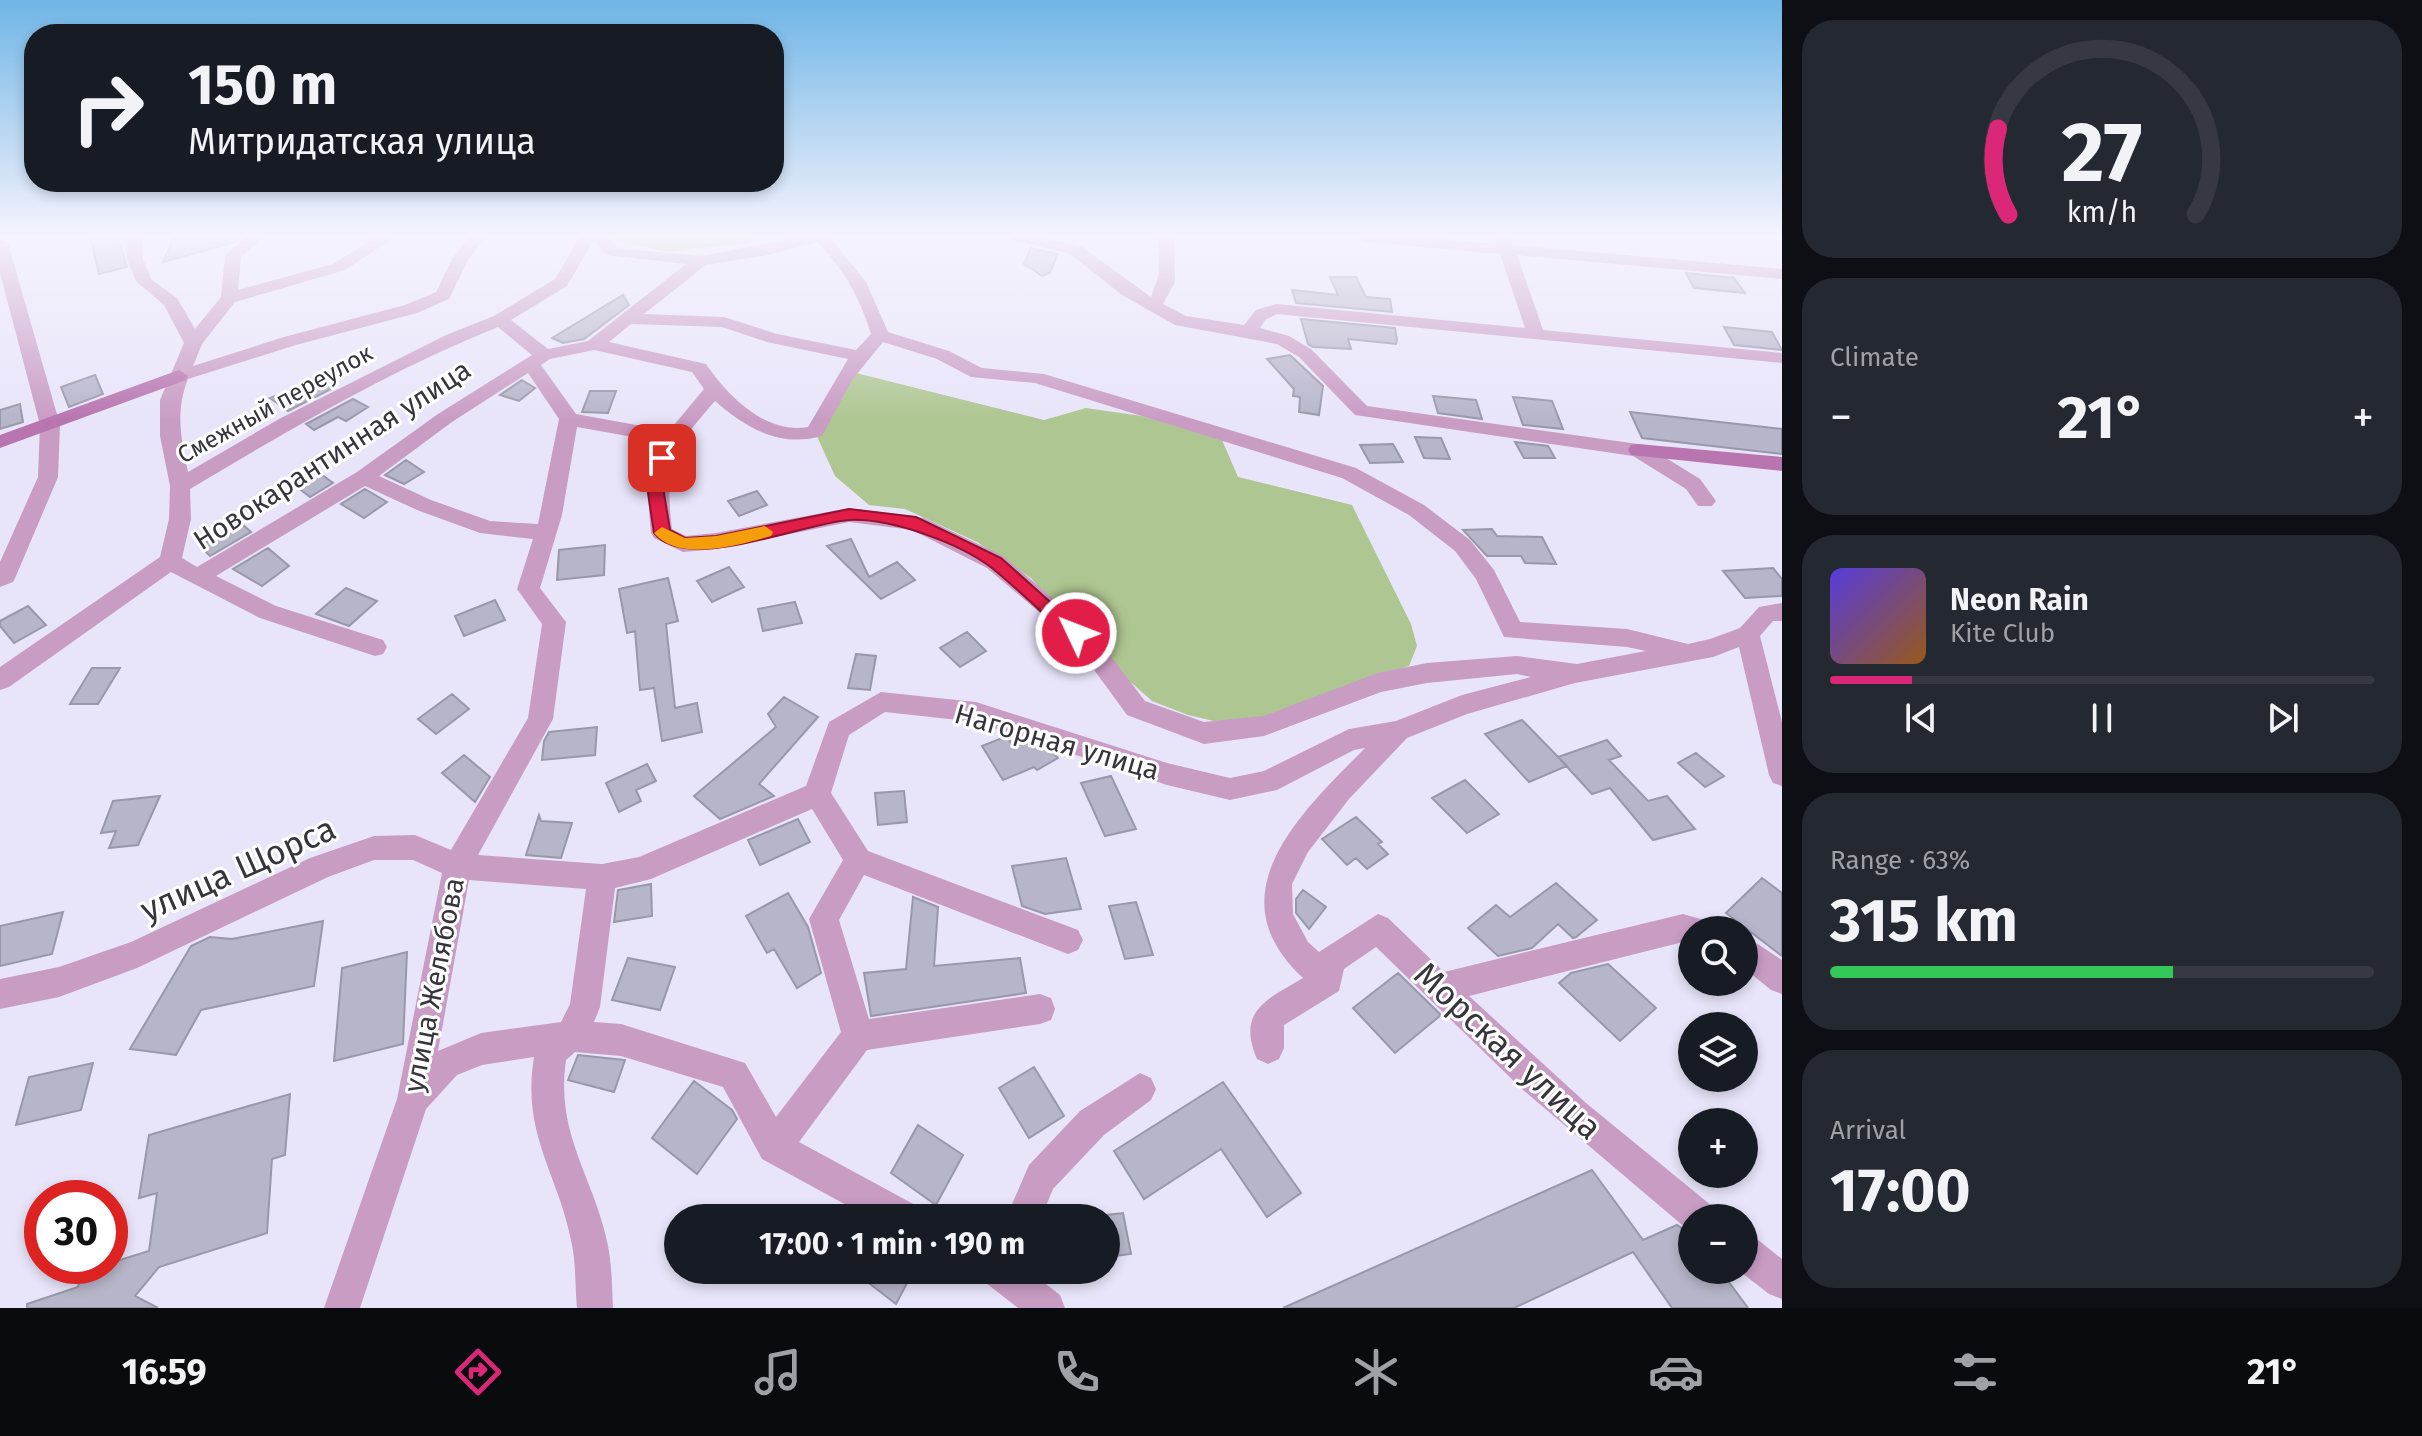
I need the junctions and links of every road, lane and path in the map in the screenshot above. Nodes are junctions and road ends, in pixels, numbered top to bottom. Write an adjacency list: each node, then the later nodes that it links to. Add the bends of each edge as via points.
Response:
1 (7, 298): 25 (street)
2 (166, 298): 17 (street)
3 (229, 298): 17 (street)
4 (436, 298): 22 (street)
5 (535, 298): 13 (street, Смежный переулок)
6 (656, 298): 12 (street, Новокарантинная улица)
7 (867, 298): 16 (street)
8 (1141, 298): 11 (street)
9 (1160, 298): 11 (street)
10 (1523, 298): 15 (street)
11 (1152, 306): 14 (street, via 1181,321)
12 (630, 319): 18 (street, Новокарантинная улица); 19 (street, via 724,322)
13 (500, 320): 21 (street); 31 (street, Смежный переулок, via 286,423)
14 (1249, 332): 15 (street, via 1262,312 1276,309); 28 (street, via 1283,340 1305,353 1352,404 1370,413)
15 (1536, 334): 20 (street)
16 (880, 335): 19 (street); 40 (street, via 943,355 978,373 1037,378 1349,473 1440,528 1476,560 1512,631 1627,638 1678,650)
17 (193, 343): 22 (street)
18 (594, 345): 21 (street, Новокарантинная улица); 23 (street, via 699,368)
19 (858, 356): 23 (street, via 815,432 803,436 758,426)
20 (1782, 358)
21 (537, 360): 24 (street); 30 (street, Новокарантинная улица)
22 (179, 376): 25 (street); 31 (street, via 170,400 170,424)
23 (714, 390): 26 (street)
24 (569, 419): 26 (street); 33 (street, улица Желябова)
25 (50, 425): 27 (street); 35 (street, via 48,477)
26 (671, 438): 41 (street, via 656,493 662,533 683,544 849,515 916,523 995,562 1092,649 1136,708 1204,733 1264,726 1378,683 1427,673 1517,665)
27 (0, 442)
28 (1638, 450): 29 (street); 32 (street, via 1693,484)
29 (1782, 464)
30 (364, 477): 33 (street, via 488,528); 36 (street, Новокарантинная улица)
31 (180, 486): 34 (street, via 180,519)
32 (1705, 501)
33 (546, 532): 47 (street, улица Желябова, via 528,589 554,622 540,719)
34 (170, 561): 36 (street, Новокарантинная улица); 42 (street, Новокарантинная улица)
35 (2, 577)
36 (197, 577): 39 (street, via 268,612)
37 (1782, 612): 38 (street, via 1767,613)
38 (1748, 634): 40 (street); 44 (street)
39 (375, 647)
40 (1713, 648): 41 (street)
41 (1577, 674): 43 (street, via 1462,705)
42 (0, 680)
43 (1398, 731): 45 (street, Нагорная улица, via 1349,740 1268,782 1230,789 976,712 881,702 838,729); 53 (street, via 1298,843 1278,883 1278,916 1297,952)
44 (1782, 775)
45 (817, 794): 46 (street); 48 (street, via 641,870)
46 (858, 860): 50 (street); 58 (street, via 824,919)
47 (457, 866): 48 (street, улица Щорса); 55 (street, улица Щорса, via 415,847 374,848 320,867 137,954 59,982); 61 (street, улица Желябова)
48 (602, 877): 57 (street, via 585,1007)
49 (1678, 929): 54 (street)
50 (1068, 940)
51 (1758, 960): 52 (street)
52 (1782, 979)
53 (1328, 980): 54 (street, Морская улица, via 1329,962 1378,928); 59 (street, via 1268,1017)
54 (1438, 989): 65 (street, Морская улица)
55 (0, 994)
56 (1040, 1009): 58 (street)
57 (570, 1036): 61 (street, via 481,1049 446,1064); 62 (street, via 621,1040 734,1074); 70 (street, via 551,1052 548,1117 590,1245)
58 (858, 1036): 62 (street)
59 (1268, 1048)
60 (1140, 1089): 64 (street, via 1092,1123 1041,1177)
61 (413, 1099): 69 (street, улица Желябова)
62 (774, 1147): 63 (street)
63 (879, 1204)
64 (1029, 1204)
65 (1682, 1204)
66 (1758, 1263): 67 (street)
67 (1782, 1281)
68 (1017, 1284): 71 (street)
69 (342, 1308)
70 (595, 1308)
71 (1047, 1308)

